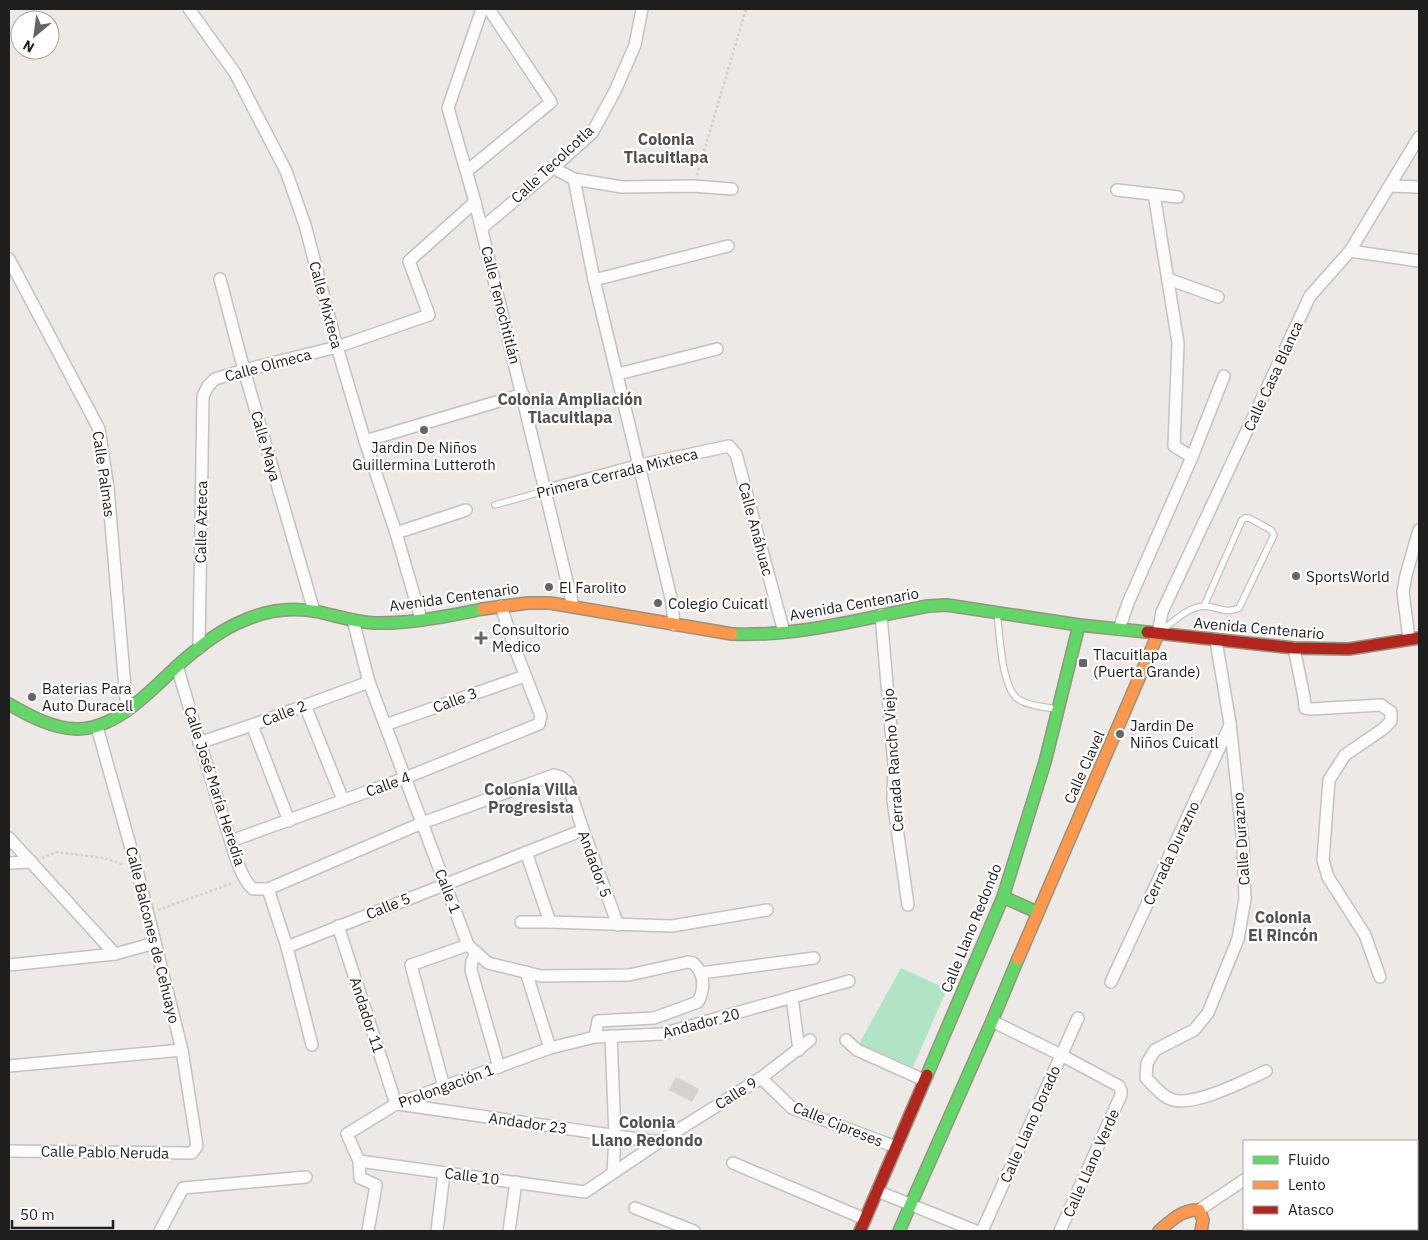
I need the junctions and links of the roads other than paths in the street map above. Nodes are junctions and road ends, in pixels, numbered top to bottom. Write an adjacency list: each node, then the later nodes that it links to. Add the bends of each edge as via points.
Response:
1 (189, 9): 25 (street, Calle Mixteca, via 235,74 286,171 305,225)
2 (482, 9): 7 (street, Calle Tenochtitlán, via 448,108)
3 (489, 9): 7 (street, via 551,102)
4 (642, 9): 6 (street, Calle Tecolcotla, via 636,44 615,91 592,132)
5 (1419, 137): 9 (street, Calle Casa Blanca)
6 (553, 168): 8 (street); 16 (street, Calle Tecolcotla)
7 (467, 172): 15 (street, Calle Tenochtitlán)
8 (574, 179): 11 (street, via 622,187); 23 (street)
9 (1390, 186): 10 (street); 18 (street, Calle Casa Blanca)
10 (1419, 188)
11 (732, 189)
12 (1117, 190): 13 (street)
13 (1154, 194): 14 (street); 22 (street)
14 (1178, 197)
15 (475, 202): 16 (street, Calle Tenochtitlán); 25 (street, Calle Olmeca, via 409,261 429,315)
16 (482, 228): 30 (street, Calle Tenochtitlán)
17 (728, 246): 23 (street)
18 (1350, 251): 20 (street); 53 (street, Calle Casa Blanca, via 1310,296 1162,612)
19 (9, 259): 63 (street, Calle Palmas, via 99,429 108,488)
20 (1419, 261)
21 (220, 279): 27 (street, Calle Maya)
22 (1168, 279): 24 (street); 34 (street, via 1178,343 1174,446)
23 (594, 280): 28 (street)
24 (1218, 297)
25 (337, 347): 27 (street, Calle Olmeca); 32 (street, Calle Mixteca)
26 (717, 349): 28 (street)
27 (244, 370): 31 (street, Calle Olmeca, via 215,379); 44 (street, Calle Maya)
28 (618, 374): 35 (street)
29 (1224, 376): 34 (street)
30 (523, 394): 32 (street); 36 (street, Calle Tenochtitlán)
31 (203, 396): 56 (street, Calle Azteca)
32 (365, 441): 40 (street, Calle Mixteca)
33 (736, 454): 35 (street, Primera Cerrada Mixteca, via 728,446 723,446); 52 (street, Calle Anáhuac)
34 (1192, 457): 51 (street)
35 (640, 465): 36 (street, Primera Cerrada Mixteca); 49 (street, via 672,602)
36 (544, 491): 37 (lane, Primera Cerrada Mixteca); 42 (street, Calle Tenochtitlán)
37 (495, 505)
38 (466, 510): 40 (street)
39 (1419, 530): 54 (street, via 1403,592)
40 (396, 533): 47 (street, Calle Mixteca)
41 (501, 606): 42 (main road, Avenida Centenario, via 526,602); 47 (main road, Avenida Centenario); 59 (street)
42 (573, 606): 49 (main road, Avenida Centenario)
43 (1204, 606): 43 (lane, via 1231,612 1239,608 1274,535 1271,530 1249,518 1242,520); 53 (lane, via 1187,612)
44 (314, 611): 48 (main road, Avenida Centenario); 56 (main road, Avenida Centenario, via 298,608 248,618)
45 (997, 612): 46 (main road, Avenida Centenario, via 928,606); 50 (main road, Avenida Centenario); 64 (lane, via 1006,682 1012,693 1020,700)
46 (881, 615): 52 (main road, Avenida Centenario); 83 (street, Cerrada Rancho Viejo, via 894,765 893,800)
47 (421, 619): 48 (main road, Avenida Centenario, via 373,623)
48 (353, 620): 60 (street, Calle 1)
49 (674, 625): 52 (main road, Avenida Centenario, via 722,633)
50 (1079, 625): 51 (main road, Avenida Centenario); 64 (main road, Calle Llano Redondo)
51 (1119, 629): 53 (main road, Avenida Centenario)
52 (784, 632)
53 (1158, 634): 55 (main road, Avenida Centenario); 85 (main road, Calle Clavel)
54 (1414, 638): 57 (main road, Avenida Centenario, via 1349,649)
55 (1216, 641): 57 (main road, Avenida Centenario); 65 (street, Calle Durazno)
56 (199, 648): 58 (main road, Avenida Centenario)
57 (1294, 648): 98 (street, via 1305,708 1381,704 1391,712 1391,721 1345,755 1329,780 1323,860 1328,877 1365,935)
58 (177, 666): 63 (main road, Avenida Centenario); 69 (street, Calle José María Heredia)
59 (525, 676): 66 (street, Calle 3); 70 (street, Calle 4, via 541,720 539,724)
60 (369, 682): 62 (street, Calle 2); 66 (street, Calle 1)
61 (9, 704): 68 (main road, Avenida Centenario, via 29,716 57,726)
62 (305, 705): 67 (street, Calle 2); 71 (street)
63 (127, 710): 68 (main road, Avenida Centenario)
64 (1058, 710): 82 (main road, Calle Llano Redondo, via 1046,762)
65 (1230, 723): 100 (street, Cerrada Durazno); 115 (street, Calle Durazno, via 1244,852 1245,899 1238,938 1208,1013 1194,1030 1156,1050 1147,1063 1146,1078 1158,1092 1172,1100 1186,1101 1202,1098)
66 (385, 725): 70 (street, Calle 1)
67 (252, 726): 69 (street, Calle 2); 72 (street)
68 (97, 727): 90 (street, Calle Balcones de Cehuayo)
69 (199, 742): 76 (street, Calle José María Heredia)
70 (405, 778): 71 (street, Calle 4); 73 (street, Calle 1)
71 (343, 800): 72 (street, Calle 4)
72 (289, 821): 76 (street, Calle 4)
73 (422, 823): 74 (street, Andador 5, via 554,775 567,782); 80 (street, Calle 1); 81 (street)
74 (582, 830): 77 (street, Calle 5); 88 (street, Andador 5)
75 (9, 838): 78 (street)
76 (231, 841): 81 (street, Calle José María Heredia, via 244,878 253,889)
77 (526, 852): 80 (street, Calle 5); 87 (street)
78 (32, 862): 79 (street); 93 (street)
79 (9, 863)
80 (445, 883): 89 (street, Calle 5); 92 (street, Calle 1)
81 (268, 889): 91 (street)
82 (1003, 897): 85 (main road); 117 (main road, Calle Llano Redondo)
83 (908, 904)
84 (767, 910): 88 (street, via 672,926)
85 (1037, 912): 103 (main road)
86 (520, 922): 87 (street)
87 (550, 922): 88 (street)
88 (618, 925)
89 (338, 926): 91 (street, Calle 5); 119 (street, Andador 11)
90 (155, 943): 93 (street); 110 (street, Calle Balcones de Cehuayo)
91 (287, 947): 108 (street)
92 (472, 948): 96 (street, via 488,963); 114 (street, via 471,970); 118 (street, via 412,965)
93 (115, 954): 95 (street)
94 (814, 958): 97 (street)
95 (9, 965)
96 (526, 972): 97 (street, via 541,976 629,974 688,962); 109 (street)
97 (701, 973): 105 (street, via 703,988 698,1002 654,1018 598,1021)
98 (1380, 977)
99 (849, 980): 101 (street, Andador 20)
100 (1111, 982)
101 (792, 997): 104 (street, Andador 20, via 662,1034); 111 (street)
102 (1078, 1018): 112 (street, Calle Llano Dorado)
103 (992, 1021): 112 (street); 134 (main road)
104 (611, 1036): 105 (street, Andador 20); 120 (street)
105 (595, 1037): 109 (street, Andador 20)
106 (810, 1040): 111 (street, Calle 9)
107 (846, 1040): 117 (street, via 857,1050)
108 (312, 1045)
109 (550, 1048): 114 (street, Prolongación 1)
110 (182, 1050): 113 (street); 122 (street, Calle Balcones de Cehuayo)
111 (799, 1050): 116 (street, Calle 9)
112 (1061, 1055): 146 (street, Calle Llano Dorado); 147 (street, Calle Llano Verde, via 1119,1086 1121,1095)
113 (9, 1066)
114 (499, 1067): 118 (street, Prolongación 1)
115 (1266, 1071)
116 (761, 1078): 121 (street, Calle 9); 123 (street, Calle Cipreses, via 792,1108)
117 (924, 1080): 123 (main road, Calle Llano Redondo)
118 (444, 1087): 119 (street, Prolongación 1)
119 (396, 1104): 120 (street, Andador 23); 125 (street, Prolongación 1, via 347,1134)
120 (615, 1136): 121 (street, Andador 23); 128 (street)
121 (659, 1142): 128 (street, Calle 9)
122 (197, 1146): 124 (street, Calle Pablo Neruda, via 192,1153)
123 (896, 1147): 132 (main road, Calle Llano Redondo)
124 (9, 1151)
125 (359, 1161): 127 (street, Calle 10); 139 (street, via 360,1178 376,1185)
126 (733, 1163): 137 (street)
127 (444, 1173): 131 (street, Calle 10); 140 (street)
128 (612, 1173): 133 (street, Calle 9)
129 (306, 1177): 138 (street, via 183,1188)
130 (1243, 1181): 136 (street)
131 (516, 1182): 133 (street, Calle 10); 141 (street)
132 (877, 1191): 134 (street); 137 (main road, Calle Llano Redondo)
133 (585, 1192)
134 (912, 1204): 144 (main road); 145 (street)
135 (635, 1208): 142 (street)
136 (1199, 1210): 148 (main road, via 1184,1211); 149 (main road, via 1203,1224)
137 (865, 1219): 143 (main road, Calle Llano Redondo)
138 (160, 1231)
139 (369, 1231)
140 (437, 1231)
141 (509, 1231)
142 (694, 1231)
143 (860, 1231)
144 (899, 1231)
145 (976, 1231)
146 (982, 1231)
147 (1060, 1231)
148 (1159, 1231)
149 (1201, 1231)

